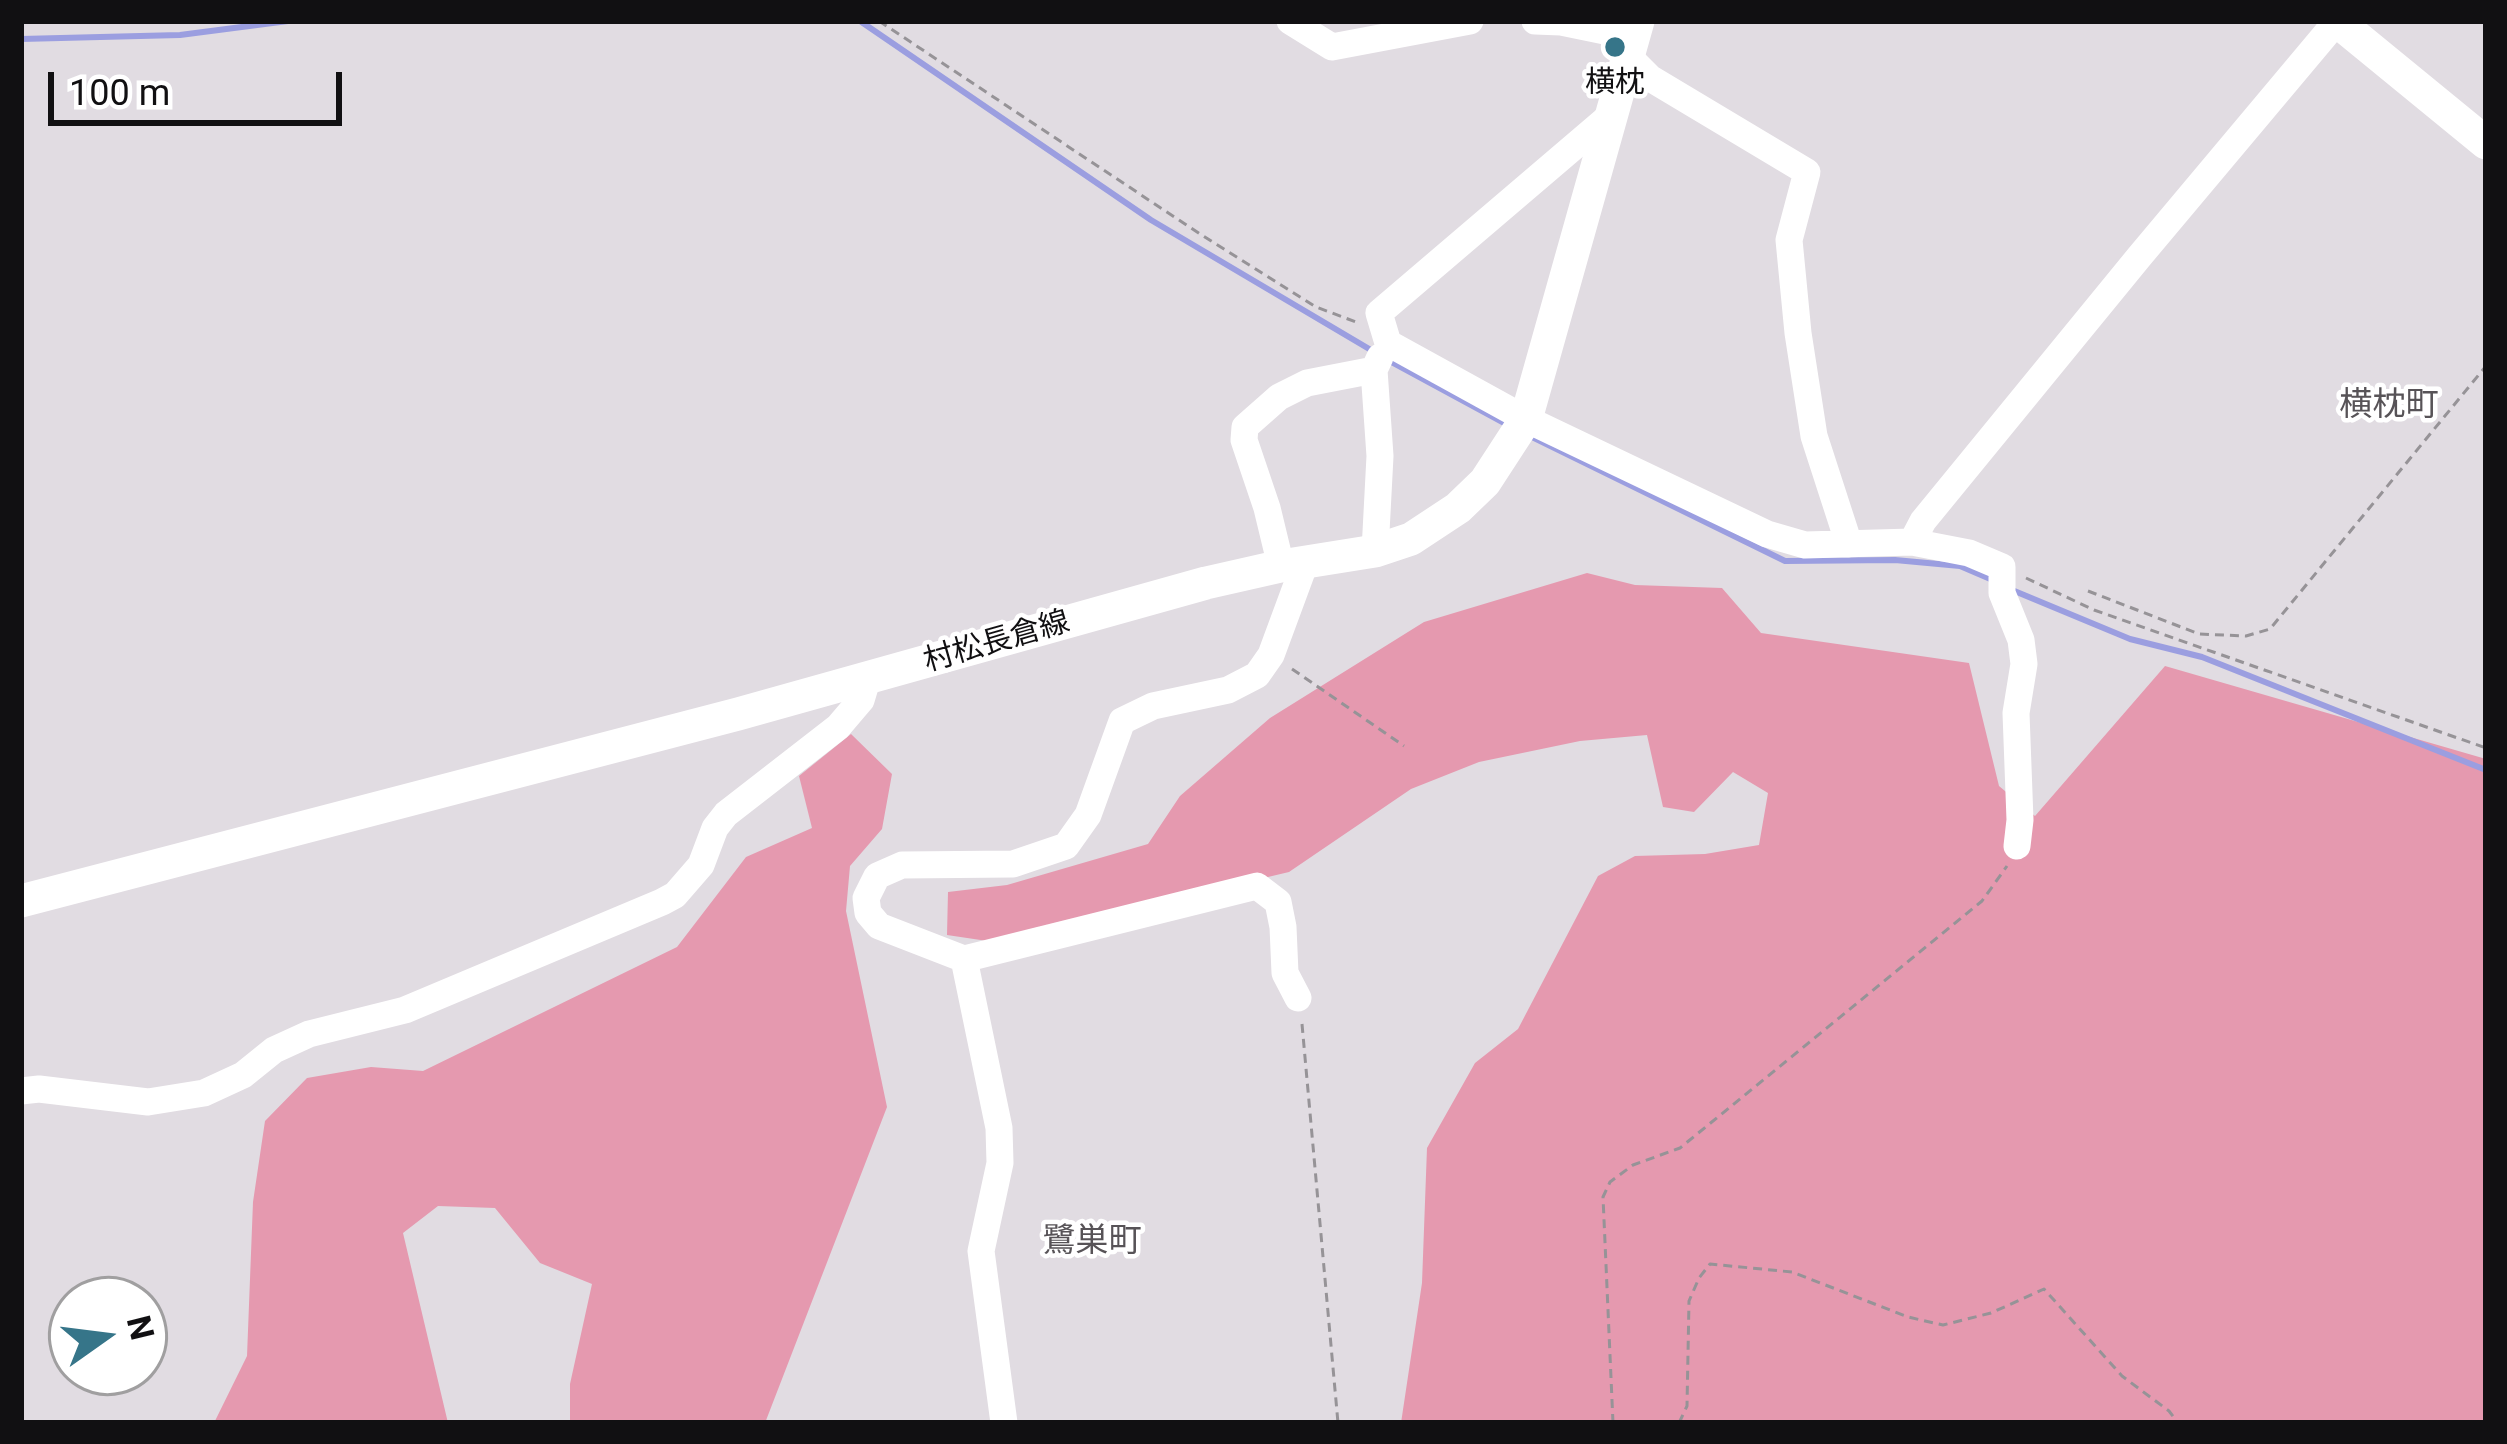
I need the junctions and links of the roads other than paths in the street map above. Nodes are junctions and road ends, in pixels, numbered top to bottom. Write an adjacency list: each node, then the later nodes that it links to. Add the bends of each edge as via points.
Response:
1 (1290, 21): 2 (street, via 1333,47)
2 (1470, 21)
3 (1535, 21): 5 (street)
4 (2337, 21): 7 (main road); 11 (street)
5 (1633, 38): 6 (main road, 村松長倉線); 12 (street, via 1651,78 1807,172 1789,240 1796,315 1814,436)
6 (1611, 115): 8 (street, via 1378,314); 10 (main road, 村松長倉線)
7 (2486, 143)
8 (1388, 343): 9 (street); 10 (street)
9 (1374, 370): 13 (street); 14 (street, via 1307,383 1245,427)
10 (1526, 419): 12 (street, via 1766,534 1805,545); 13 (main road, 村松長倉線, via 1458,508)
11 (1912, 542): 12 (street); 16 (street, via 2002,567 2024,664)
12 (1849, 544)
13 (1375, 551): 14 (main road, 村松長倉線)
14 (1293, 565): 15 (main road, 村松長倉線); 18 (street, via 1270,655 1257,675 1122,721 1088,815 1066,846 1013,864 902,866 877,876 866,898 879,926)
15 (867, 680): 17 (main road, 村松長倉線); 20 (street, via 838,727 725,814 701,865 662,902 405,1010 309,1034 204,1093 148,1102)
16 (2017, 846)
17 (21, 901)
18 (964, 959): 19 (street, via 1257,886 1277,902 1285,973); 21 (street, via 999,1128 1000,1163 981,1251)
19 (1298, 998)
20 (21, 1090)
21 (1004, 1423)

